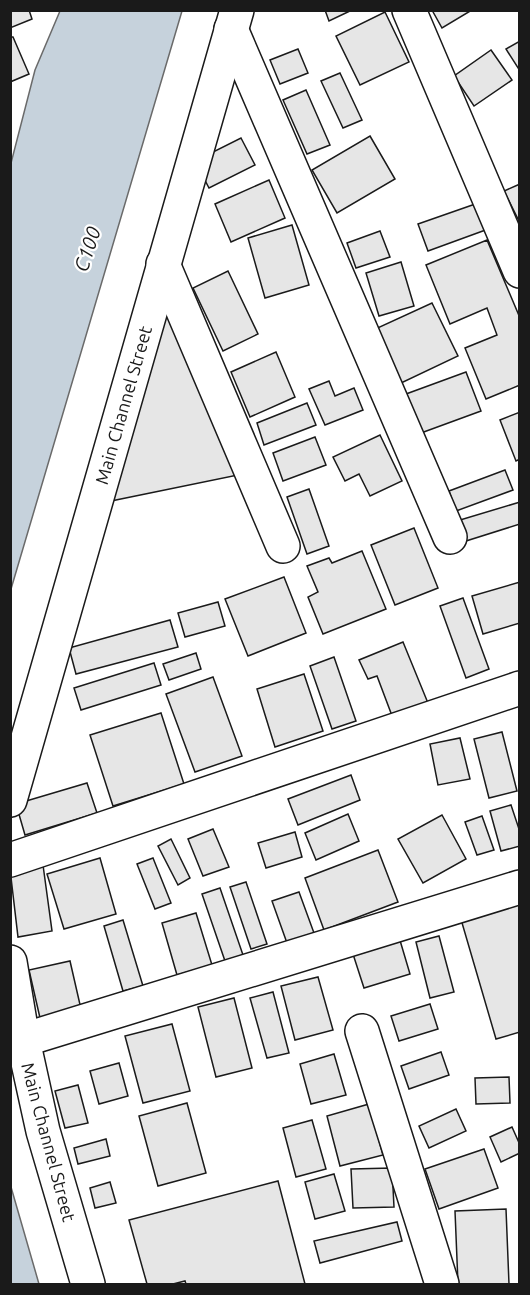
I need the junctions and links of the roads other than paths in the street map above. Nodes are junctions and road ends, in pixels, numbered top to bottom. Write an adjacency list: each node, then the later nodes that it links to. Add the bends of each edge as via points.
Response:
1 (410, 10): 4 (street)
2 (234, 20): 3 (street, Main Channel Street); 5 (street)
3 (163, 264): 6 (street); 8 (street, Main Channel Street)
4 (519, 271)
5 (450, 537)
6 (283, 546)
7 (519, 688): 9 (street)
8 (10, 800)
9 (10, 860)
10 (519, 887): 13 (street)
11 (10, 962): 13 (street, Main Channel Street)
12 (362, 1031): 15 (street)
13 (23, 1040): 14 (street, Main Channel Street, via 43,1131)
14 (88, 1284)
15 (442, 1284)

